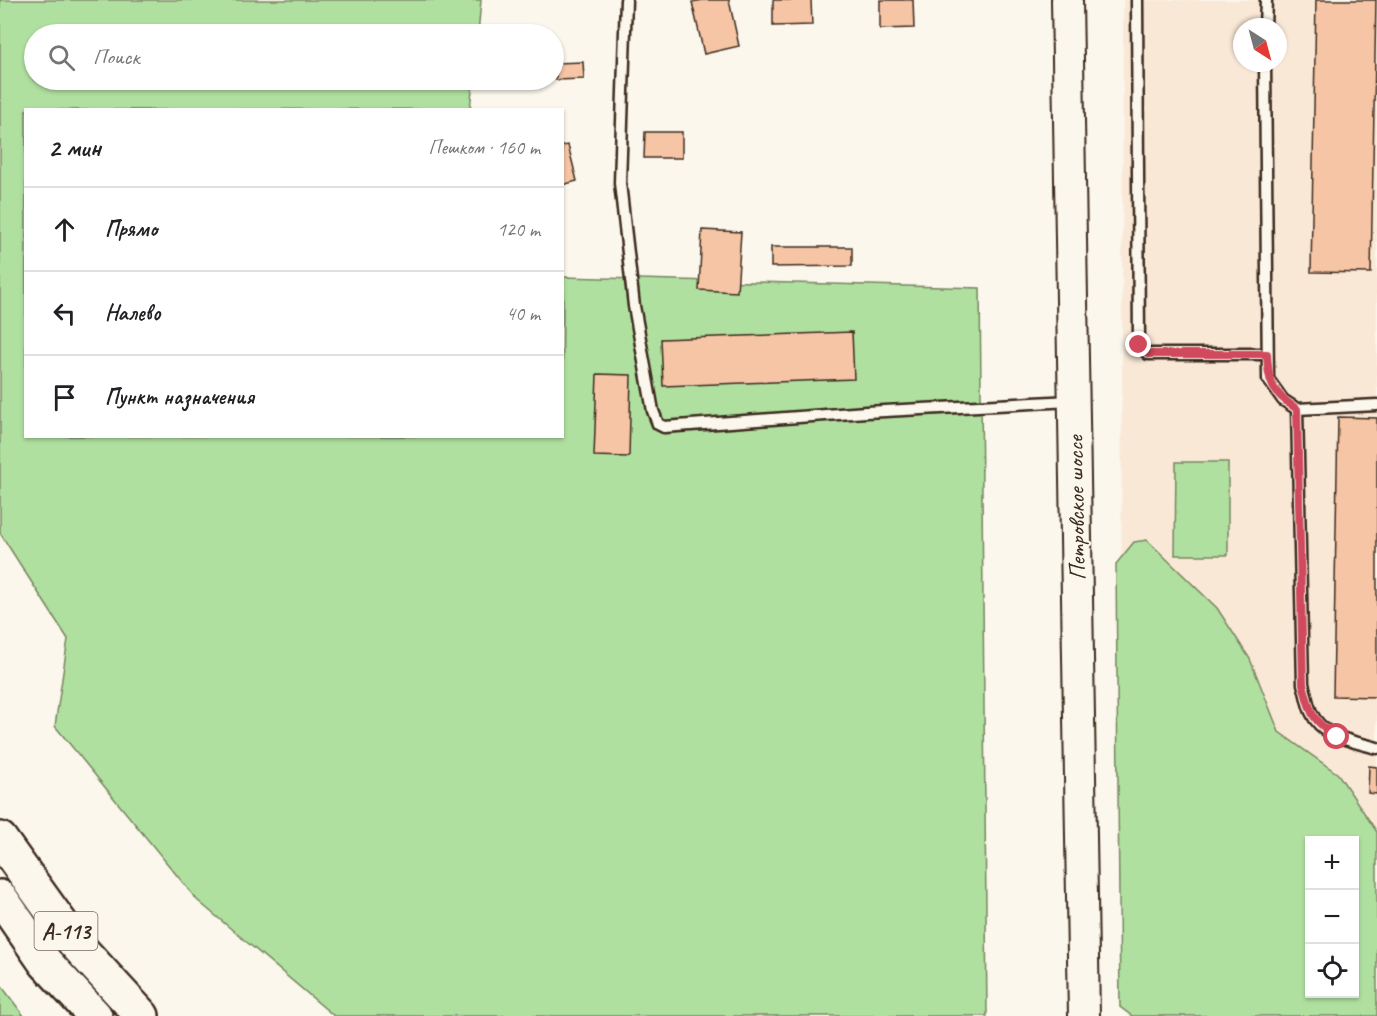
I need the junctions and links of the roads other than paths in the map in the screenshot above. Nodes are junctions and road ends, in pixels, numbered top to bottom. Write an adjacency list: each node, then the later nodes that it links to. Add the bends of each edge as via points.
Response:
1 (626, 0): 8 (lane, via 620,183 634,306 658,424 664,427)
2 (1067, 0): 8 (main road, Петровское шоссе)
3 (1137, 0): 7 (lane, via 1139,345 1148,354)
4 (1266, 0): 5 (lane)
5 (1265, 18)
6 (1266, 72): 7 (lane)
7 (1267, 354): 10 (lane, via 1268,379 1283,400)
8 (1074, 400): 14 (main road, Петровское шоссе)
9 (1377, 405): 10 (lane)
10 (1297, 409): 11 (lane, via 1303,684 1319,725 1337,737)
11 (1377, 748)
12 (0, 839): 16 (highway, А-113, via 74,942)
13 (0, 897): 15 (highway, А-113, via 45,962)
14 (1086, 1013)
15 (95, 1016)
16 (142, 1016)

